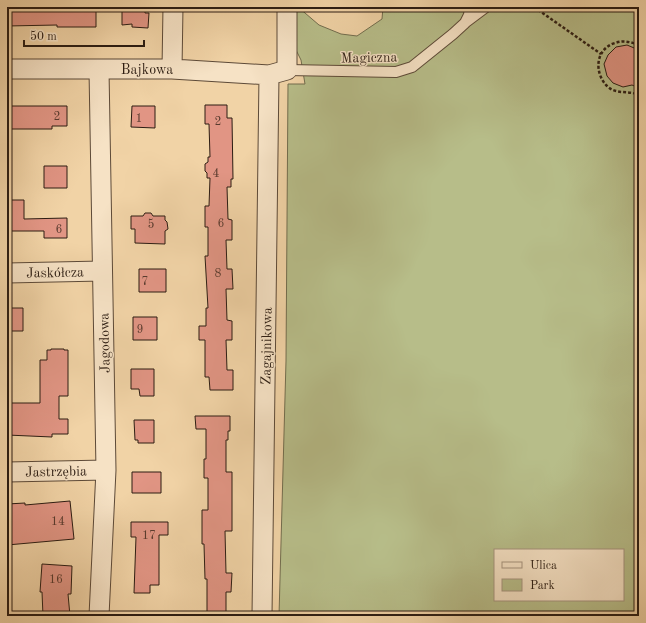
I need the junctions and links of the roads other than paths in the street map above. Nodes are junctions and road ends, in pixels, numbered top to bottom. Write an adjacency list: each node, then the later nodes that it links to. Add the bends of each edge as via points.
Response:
1 (173, 7): 7 (street)
2 (287, 7): 9 (street, Zagajnikowa)
3 (470, 7): 5 (lane)
4 (486, 7): 5 (lane, Magiczna)
5 (465, 23): 9 (lane, Magiczna, via 421,60 396,72)
6 (7, 69): 8 (street, Bajkowa)
7 (172, 69): 8 (street, Bajkowa); 9 (street, Bajkowa)
8 (99, 70): 10 (street, Jagodowa)
9 (278, 73): 15 (street, Zagajnikowa)
10 (102, 271): 11 (street, Jaskółcza); 12 (street, Jagodowa)
11 (7, 272)
12 (106, 470): 13 (street, Jastrzębia); 14 (street, Jagodowa)
13 (7, 472)
14 (99, 616)
15 (262, 616)

